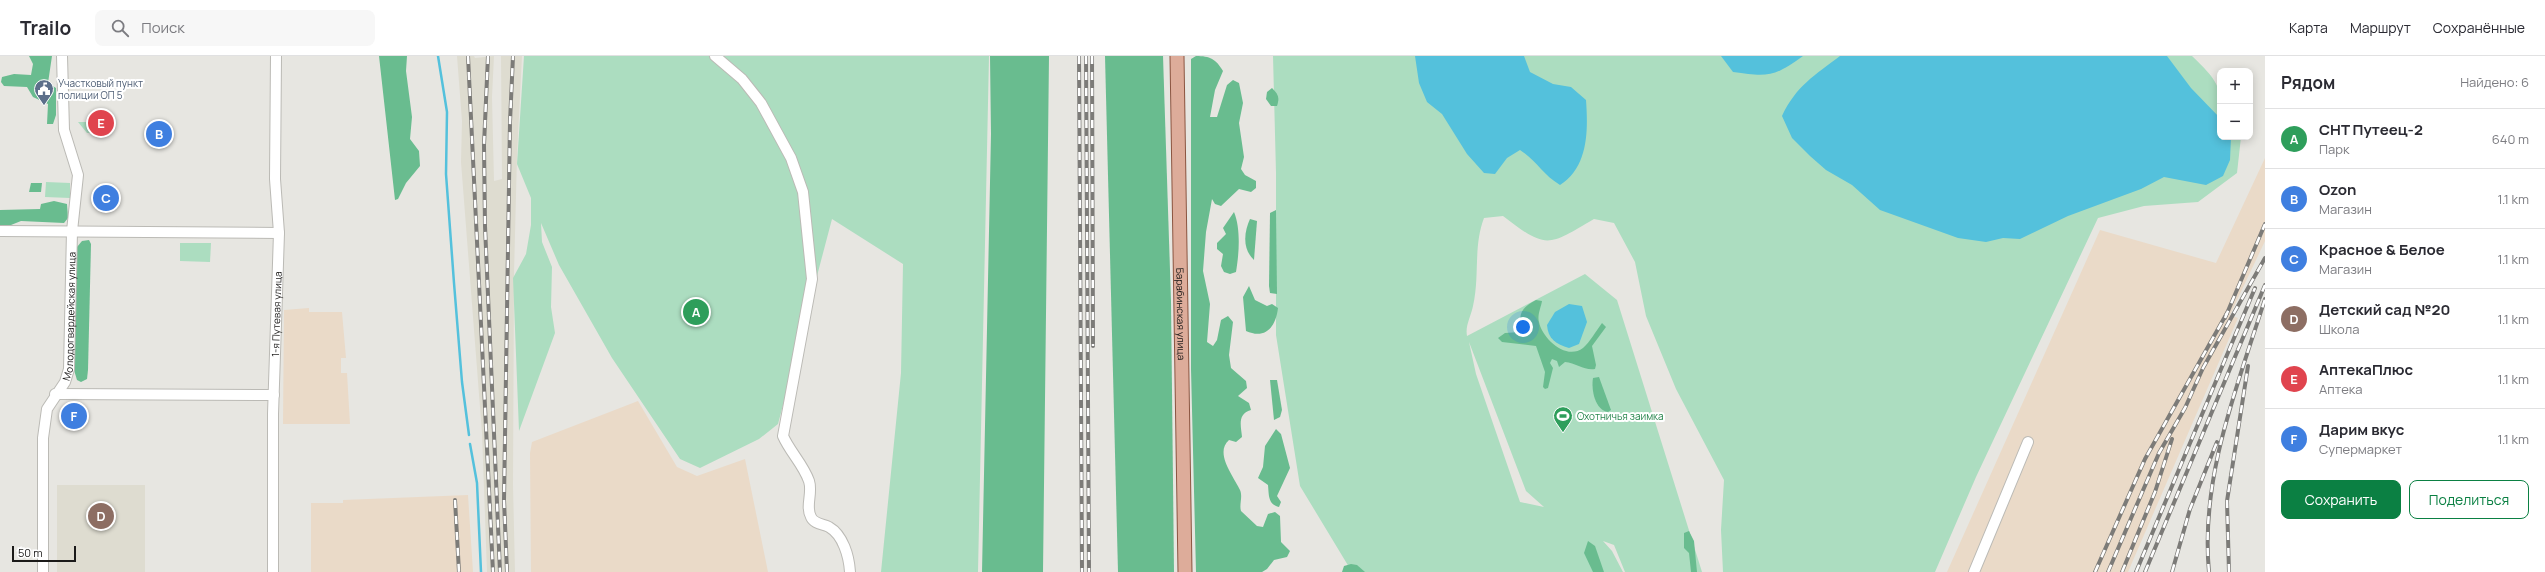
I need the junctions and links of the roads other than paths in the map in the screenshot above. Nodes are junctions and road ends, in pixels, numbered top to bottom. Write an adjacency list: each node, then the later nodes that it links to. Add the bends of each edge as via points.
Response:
1 (62, 56): 6 (street, Молодогвардейская улица, via 64,130 78,175)
2 (276, 56): 7 (street, 1-я Путевая улица)
3 (715, 56): 13 (street, via 742,79 761,103 790,158 803,192 812,279 783,436 810,483 808,510 812,519 837,532)
4 (1177, 56): 14 (main road, Барабинская улица)
5 (0, 231): 6 (street)
6 (72, 231): 7 (street); 8 (street, Молодогвардейская улица, via 69,369 65,382)
7 (278, 233): 9 (street, 1-я Путевая улица)
8 (55, 394): 9 (street); 11 (street, Молодогвардейская улица, via 47,409 43,438)
9 (274, 395): 12 (street, 1-я Путевая улица)
10 (2028, 442): 15 (street)
11 (43, 572)
12 (273, 572)
13 (850, 572)
14 (1185, 572)
15 (1974, 572)

